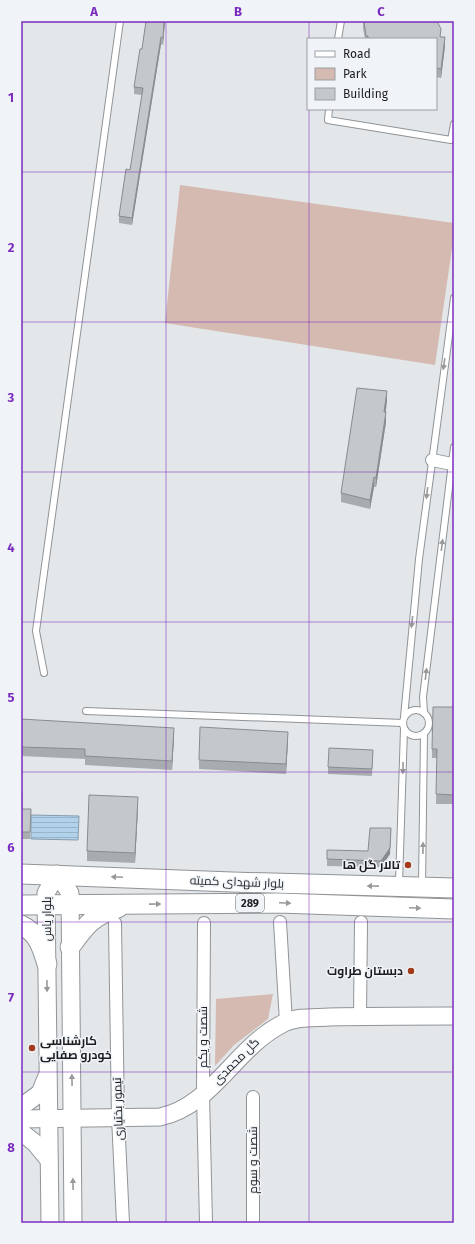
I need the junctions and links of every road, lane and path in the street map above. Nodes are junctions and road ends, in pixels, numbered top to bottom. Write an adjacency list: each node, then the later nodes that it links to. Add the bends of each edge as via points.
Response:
1 (120, 21): 10 (lane, via 36,631)
2 (341, 21): 3 (lane)
3 (338, 38)
4 (329, 110): 5 (lane, via 328,120 451,140)
5 (454, 124)
6 (454, 298): 8 (lane, one-way to 8)
7 (454, 448): 9 (lane)
8 (432, 460): 9 (street); 13 (lane, one-way to 13, via 419,559)
9 (452, 464): 12 (lane, one-way to 9, via 423,696)
10 (44, 673)
11 (86, 711): 13 (lane)
12 (424, 713): 13 (lane, via 411,711); 14 (lane, via 428,720)
13 (403, 723): 14 (lane, via 413,736); 17 (lane, one-way to 17)
14 (424, 733): 18 (lane, one-way to 14)
15 (21, 874): 16 (main road, بلوار شهدای کمیته / 289)
16 (57, 874): 17 (main road, بلوار شهدای کمیته / 289, one-way to 16); 23 (main road, بلوار یاس, via 46,893); 24 (main road, بلوار یاس, via 70,893)
17 (399, 886): 18 (main road, بلوار شهدای کمیته / 289)
18 (422, 887): 19 (main road, بلوار شهدای کمیته / 289)
19 (454, 888)
20 (21, 905): 23 (main road, بلوار شهدای کمیته / 289)
21 (128, 905): 22 (main road, بلوار شهدای کمیته / 289, one-way to 22, via 279,903); 24 (main road, بلوار شهدای کمیته / 289); 30 (main road, via 100,913 84,928)
22 (454, 909)
23 (46, 911): 24 (main road, بلوار شهدای کمیته / 289); 31 (main road, بلوار یاس)
24 (70, 911): 30 (main road, بلوار یاس)
25 (280, 922): 34 (street)
26 (361, 922): 32 (street)
27 (115, 923): 39 (street, تیمور بختیاری)
28 (204, 923): 36 (street, شصت و یکم)
29 (21, 926): 31 (main road, via 33,933 39,941)
30 (70, 947): 42 (main road, بلوار یاس, one-way to 30)
31 (47, 964): 35 (main road, بلوار یاس, one-way to 35)
32 (360, 1016): 33 (main road, گل محمدی); 34 (main road, گل محمدی)
33 (454, 1016)
34 (286, 1022): 36 (main road, گل محمدی, via 254,1042)
35 (48, 1074): 38 (main road, via 40,1093); 41 (main road, بلوار یاس)
36 (203, 1095): 39 (main road, گل محمدی, via 174,1114 160,1117); 48 (street, شصت و یکم)
37 (253, 1097): 49 (street, شصت و سوم)
38 (21, 1107)
39 (118, 1117): 42 (main road, گل محمدی); 47 (street, تیمور بختیاری)
40 (21, 1119): 41 (main road, گل محمدی)
41 (48, 1119): 42 (main road, گل محمدی); 44 (main road, بلوار یاس)
42 (72, 1119): 46 (main road, بلوار یاس, one-way to 42)
43 (21, 1132): 44 (main road, via 35,1143)
44 (49, 1160): 45 (main road, بلوار یاس)
45 (50, 1223)
46 (73, 1223)
47 (123, 1223)
48 (206, 1223)
49 (253, 1223)

